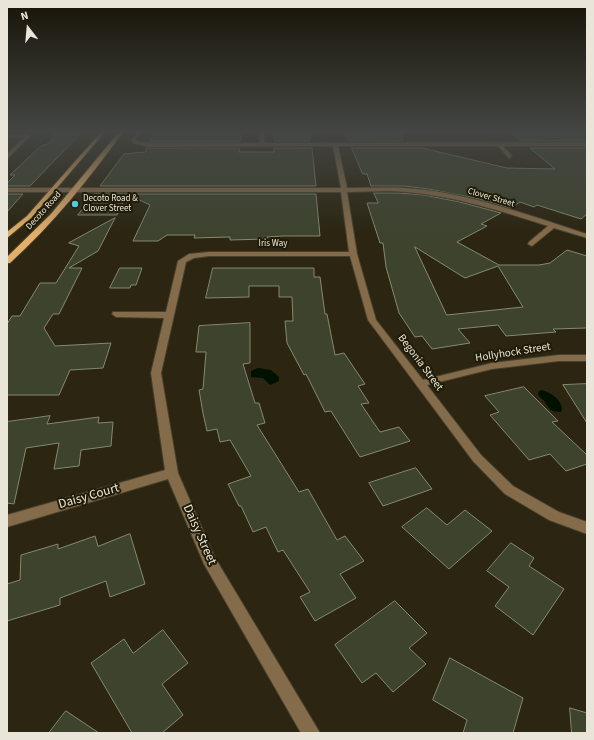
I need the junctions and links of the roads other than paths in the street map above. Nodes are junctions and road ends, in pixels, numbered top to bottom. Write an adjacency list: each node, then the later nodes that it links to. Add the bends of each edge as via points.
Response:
1 (73, 167): 6 (main road, Decoto Road)
2 (94, 167): 7 (main road, Decoto Road)
3 (339, 167): 4 (street, Begonia Street)
4 (344, 189): 7 (street, Clover Street); 8 (street, Clover Street, via 404,190 437,194 486,204); 12 (street, Begonia Street)
5 (7, 190): 6 (street, Clover Street)
6 (53, 190): 7 (street, Clover Street); 9 (main road, Decoto Road, via 29,217)
7 (76, 190): 14 (main road, Decoto Road, via 25,246)
8 (552, 226): 10 (street, Clover Street); 11 (street)
9 (7, 236)
10 (587, 236)
11 (532, 244)
12 (353, 254): 13 (street, Iris Way); 18 (street, Begonia Street, via 372,320)
13 (192, 256): 16 (street, Daisy Street, via 182,261)
14 (7, 261)
15 (116, 314): 16 (street)
16 (168, 315): 19 (street, Daisy Street, via 156,373)
17 (587, 358): 18 (street, Hollyhock Street, via 559,358 492,366)
18 (420, 384): 21 (street, Begonia Street, via 477,458 509,490 554,516)
19 (172, 473): 20 (street, Daisy Court); 22 (street, Daisy Street, via 209,560)
20 (7, 521)
21 (587, 528)
22 (311, 733)

